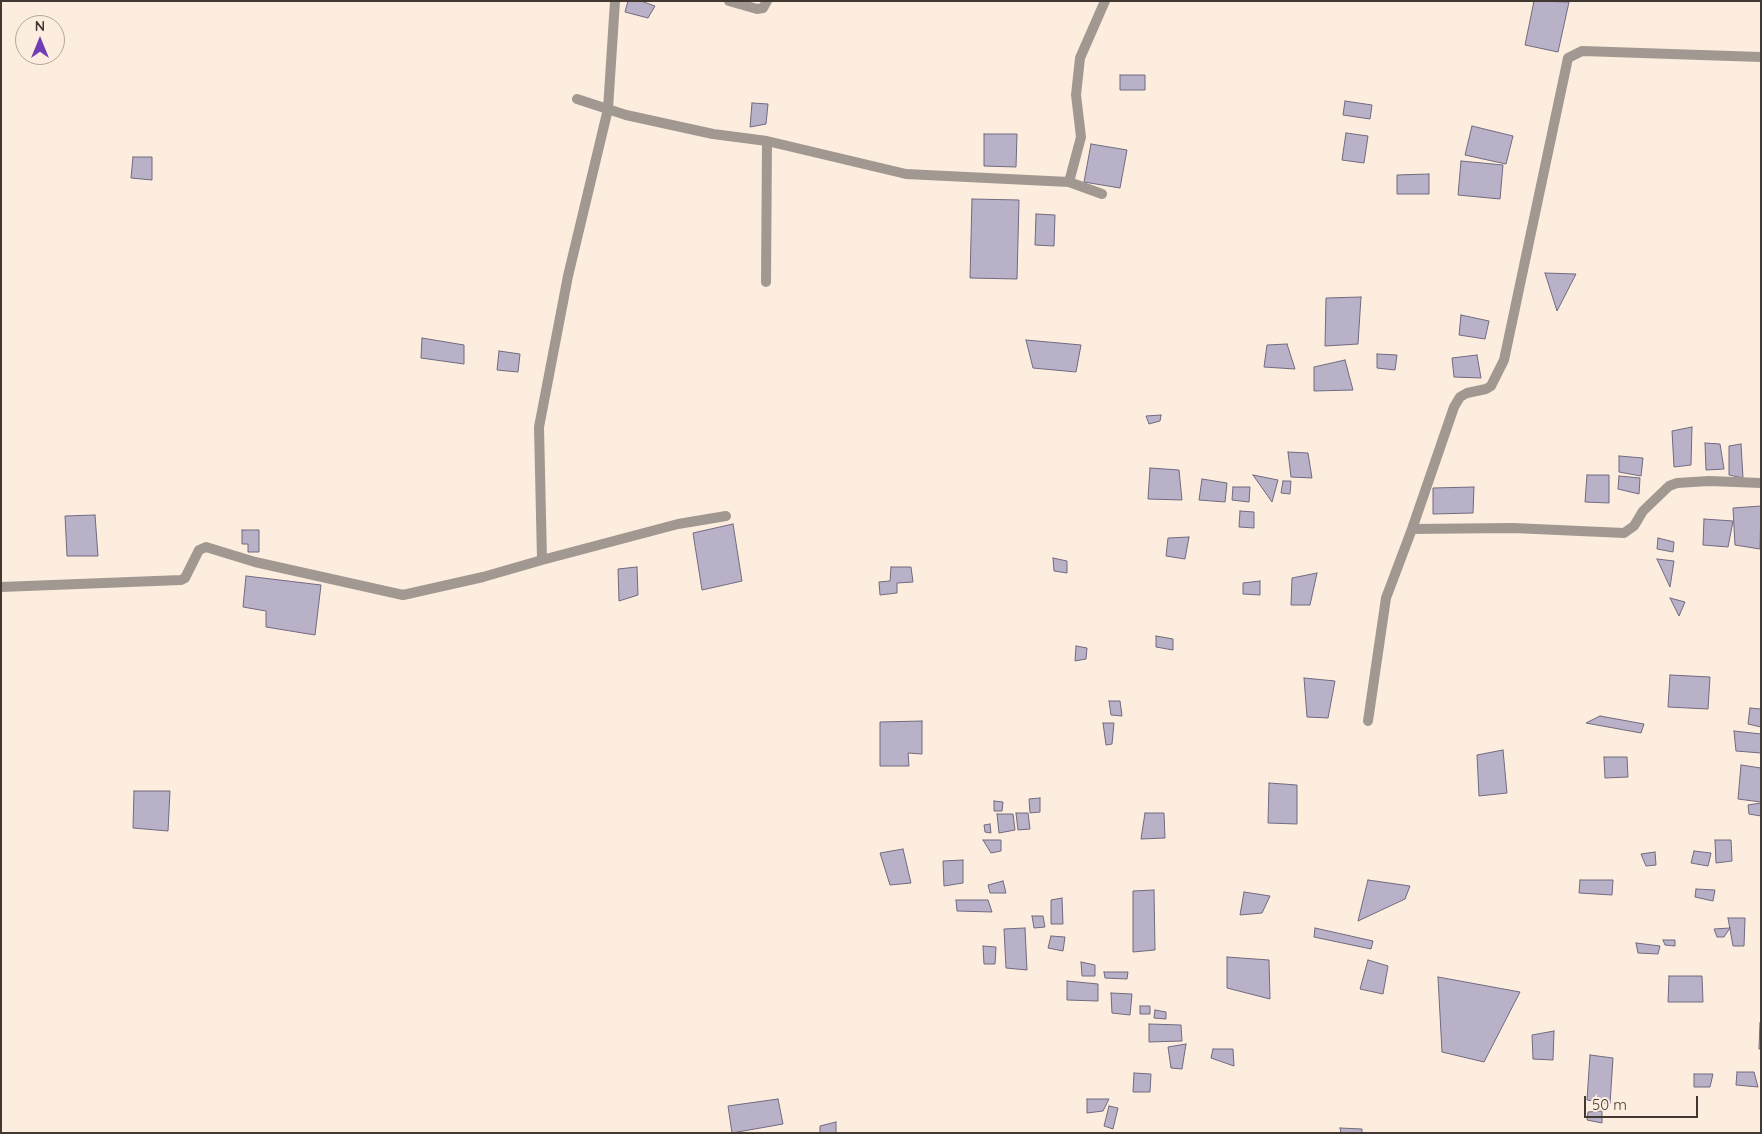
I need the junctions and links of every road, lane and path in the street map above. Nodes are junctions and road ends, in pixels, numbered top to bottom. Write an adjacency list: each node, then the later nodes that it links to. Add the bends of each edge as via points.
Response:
1 (615, 1): 7 (street)
2 (729, 1): 3 (street, via 763,8)
3 (767, 1)
4 (1105, 1): 9 (street, via 1080,58 1076,95 1081,137)
5 (1761, 57): 14 (street, via 1582,51 1568,58 1504,360 1491,386 1467,393 1454,407)
6 (577, 99): 7 (street)
7 (608, 108): 8 (street, via 713,134); 15 (street, via 568,276 539,427)
8 (767, 141): 9 (street, via 906,174); 11 (street)
9 (1069, 182): 10 (street)
10 (1102, 194)
11 (766, 282)
12 (1761, 484): 14 (street, via 1734,481 1677,483 1669,486 1624,533 1513,528)
13 (726, 516): 15 (street, via 678,524)
14 (1412, 529): 17 (street, via 1386,598)
15 (542, 560): 16 (street, via 404,595 254,562 206,547 199,550 181,580)
16 (1, 587)
17 (1368, 721)

